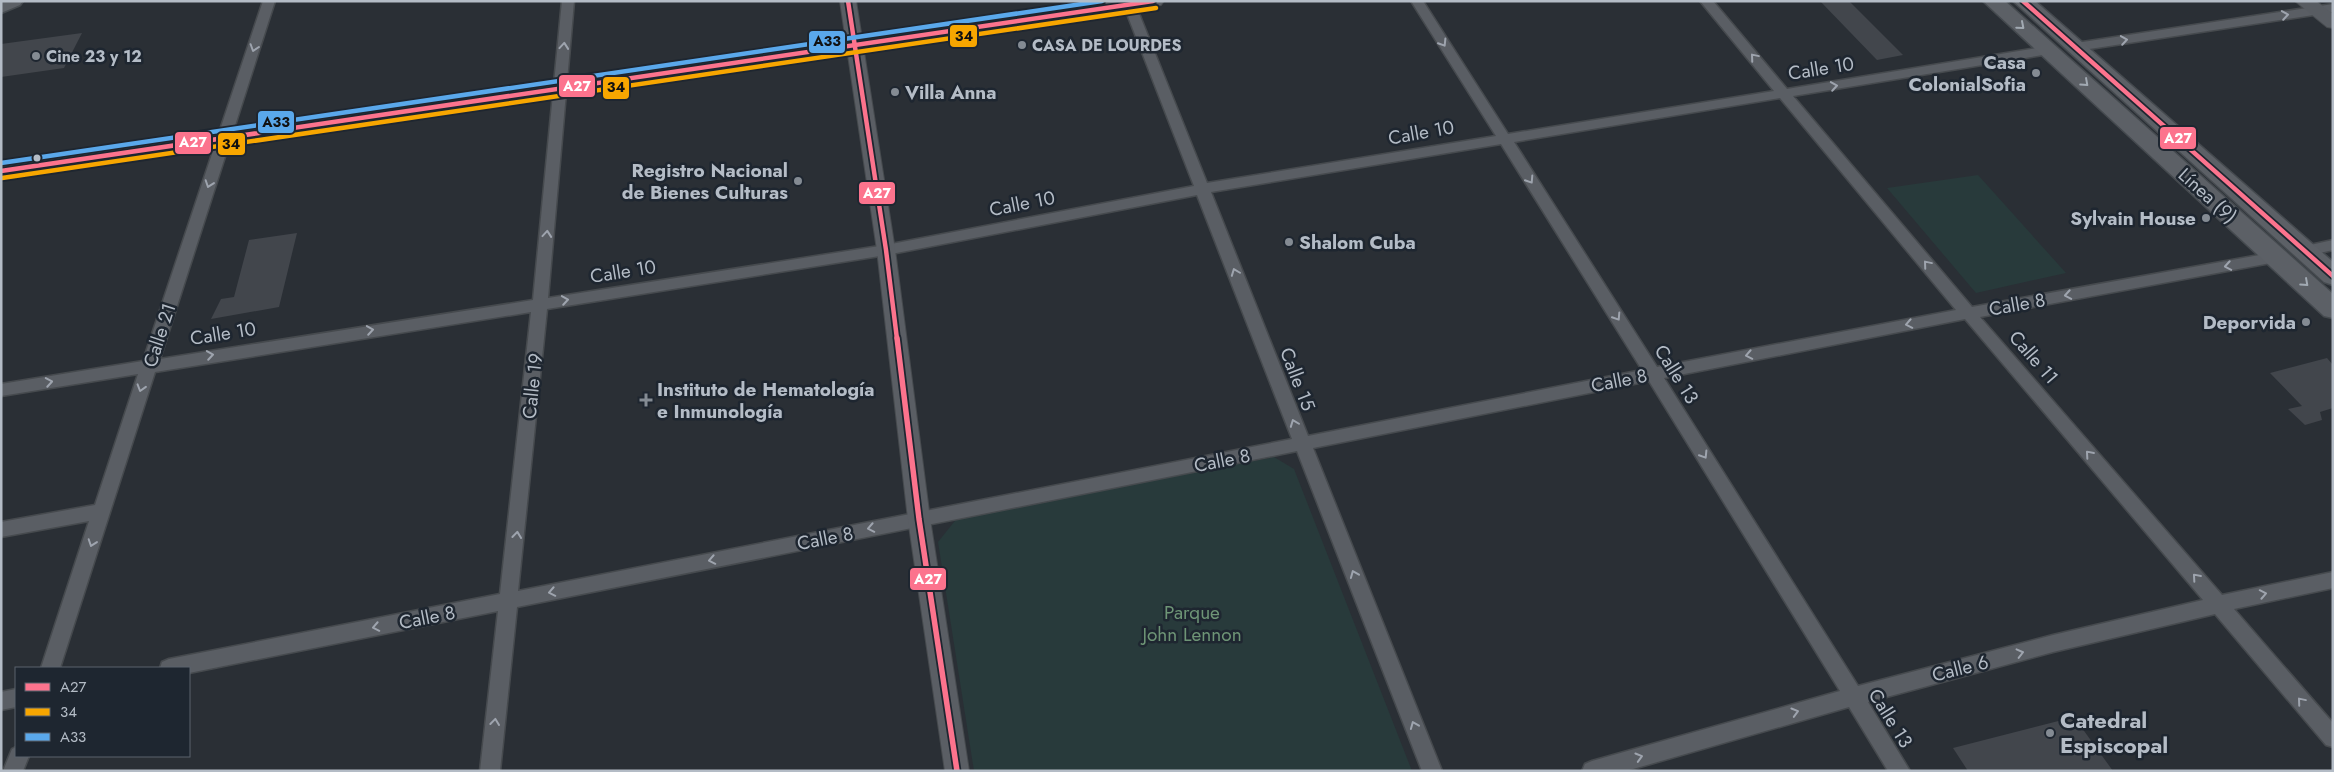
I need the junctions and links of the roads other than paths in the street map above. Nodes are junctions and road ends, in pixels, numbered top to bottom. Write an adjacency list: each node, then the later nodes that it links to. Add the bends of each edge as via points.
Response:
1 (13, 1): 11 (main road)
2 (269, 1): 19 (street, Calle 21, one-way to 19)
3 (568, 1): 17 (street, Calle 19, one-way to 3)
4 (848, 1): 14 (street)
5 (1154, 1): 10 (main road)
6 (1418, 1): 20 (street, Calle 13, one-way to 20)
7 (1706, 1): 18 (street, Calle 11, one-way to 7)
8 (1993, 1): 16 (main road, Línea (9), one-way to 16)
9 (2024, 1): 15 (main road, Línea (9))
10 (1129, 3): 14 (main road); 22 (street, Calle 15)
11 (1, 7)
12 (2318, 7): 13 (main road); 15 (street, one-way to 12)
13 (2333, 22)
14 (854, 45): 17 (main road); 24 (street)
15 (2076, 47): 25 (main road, Línea (9))
16 (2048, 50): 18 (street, Calle 10, one-way to 16); 26 (main road, Línea (9), one-way to 26)
17 (560, 90): 19 (main road); 28 (street, Calle 19, one-way to 17)
18 (1786, 94): 20 (street, Calle 10); 30 (street, Calle 11, one-way to 18)
19 (225, 138): 21 (main road); 31 (street, Calle 21, one-way to 31)
20 (1503, 138): 22 (street, Calle 10); 32 (street, Calle 13, one-way to 32)
21 (1, 171)
22 (1202, 189): 24 (street, Calle 10); 34 (street, Calle 15, one-way to 22)
23 (2333, 245): 25 (street)
24 (886, 250): 28 (street, Calle 10, one-way to 24); 36 (street)
25 (2306, 251): 27 (main road, Línea (9))
26 (2276, 258): 29 (main road, Línea (9), one-way to 29); 30 (street, Calle 8, one-way to 30)
27 (2333, 276)
28 (540, 304): 31 (street, Calle 10, one-way to 28); 39 (street, Calle 19, one-way to 28)
29 (2333, 309)
30 (1968, 313): 32 (street, Calle 8, one-way to 32); 40 (street, Calle 11, one-way to 30)
31 (149, 365): 33 (street, Calle 10, one-way to 31); 35 (street, Calle 21, one-way to 35)
32 (1653, 374): 34 (street, Calle 8); 43 (street, Calle 13, one-way to 43)
33 (1, 390)
34 (1302, 445): 36 (street, Calle 8); 51 (street, Calle 15, one-way to 34)
35 (103, 511): 37 (street); 41 (street, Calle 21, one-way to 41)
36 (919, 519): 39 (street, Calle 8, one-way to 39); 50 (street)
37 (1, 530)
38 (2333, 580): 40 (street, Calle 6, one-way to 38)
39 (510, 600): 42 (street, Calle 8, one-way to 42); 49 (street, Calle 19, one-way to 39)
40 (2218, 603): 43 (street, Calle 6, one-way to 40); 46 (street, Calle 11, one-way to 40)
41 (50, 667)
42 (174, 667)
43 (1853, 695): 52 (street, Calle 6, one-way to 43); 53 (street, Calle 13)
44 (15, 698): 45 (street)
45 (1, 702)
46 (2333, 738)
47 (19, 757): 48 (street)
48 (13, 771)
49 (490, 771)
50 (957, 771)
51 (1432, 771)
52 (1592, 771)
53 (1900, 771)

